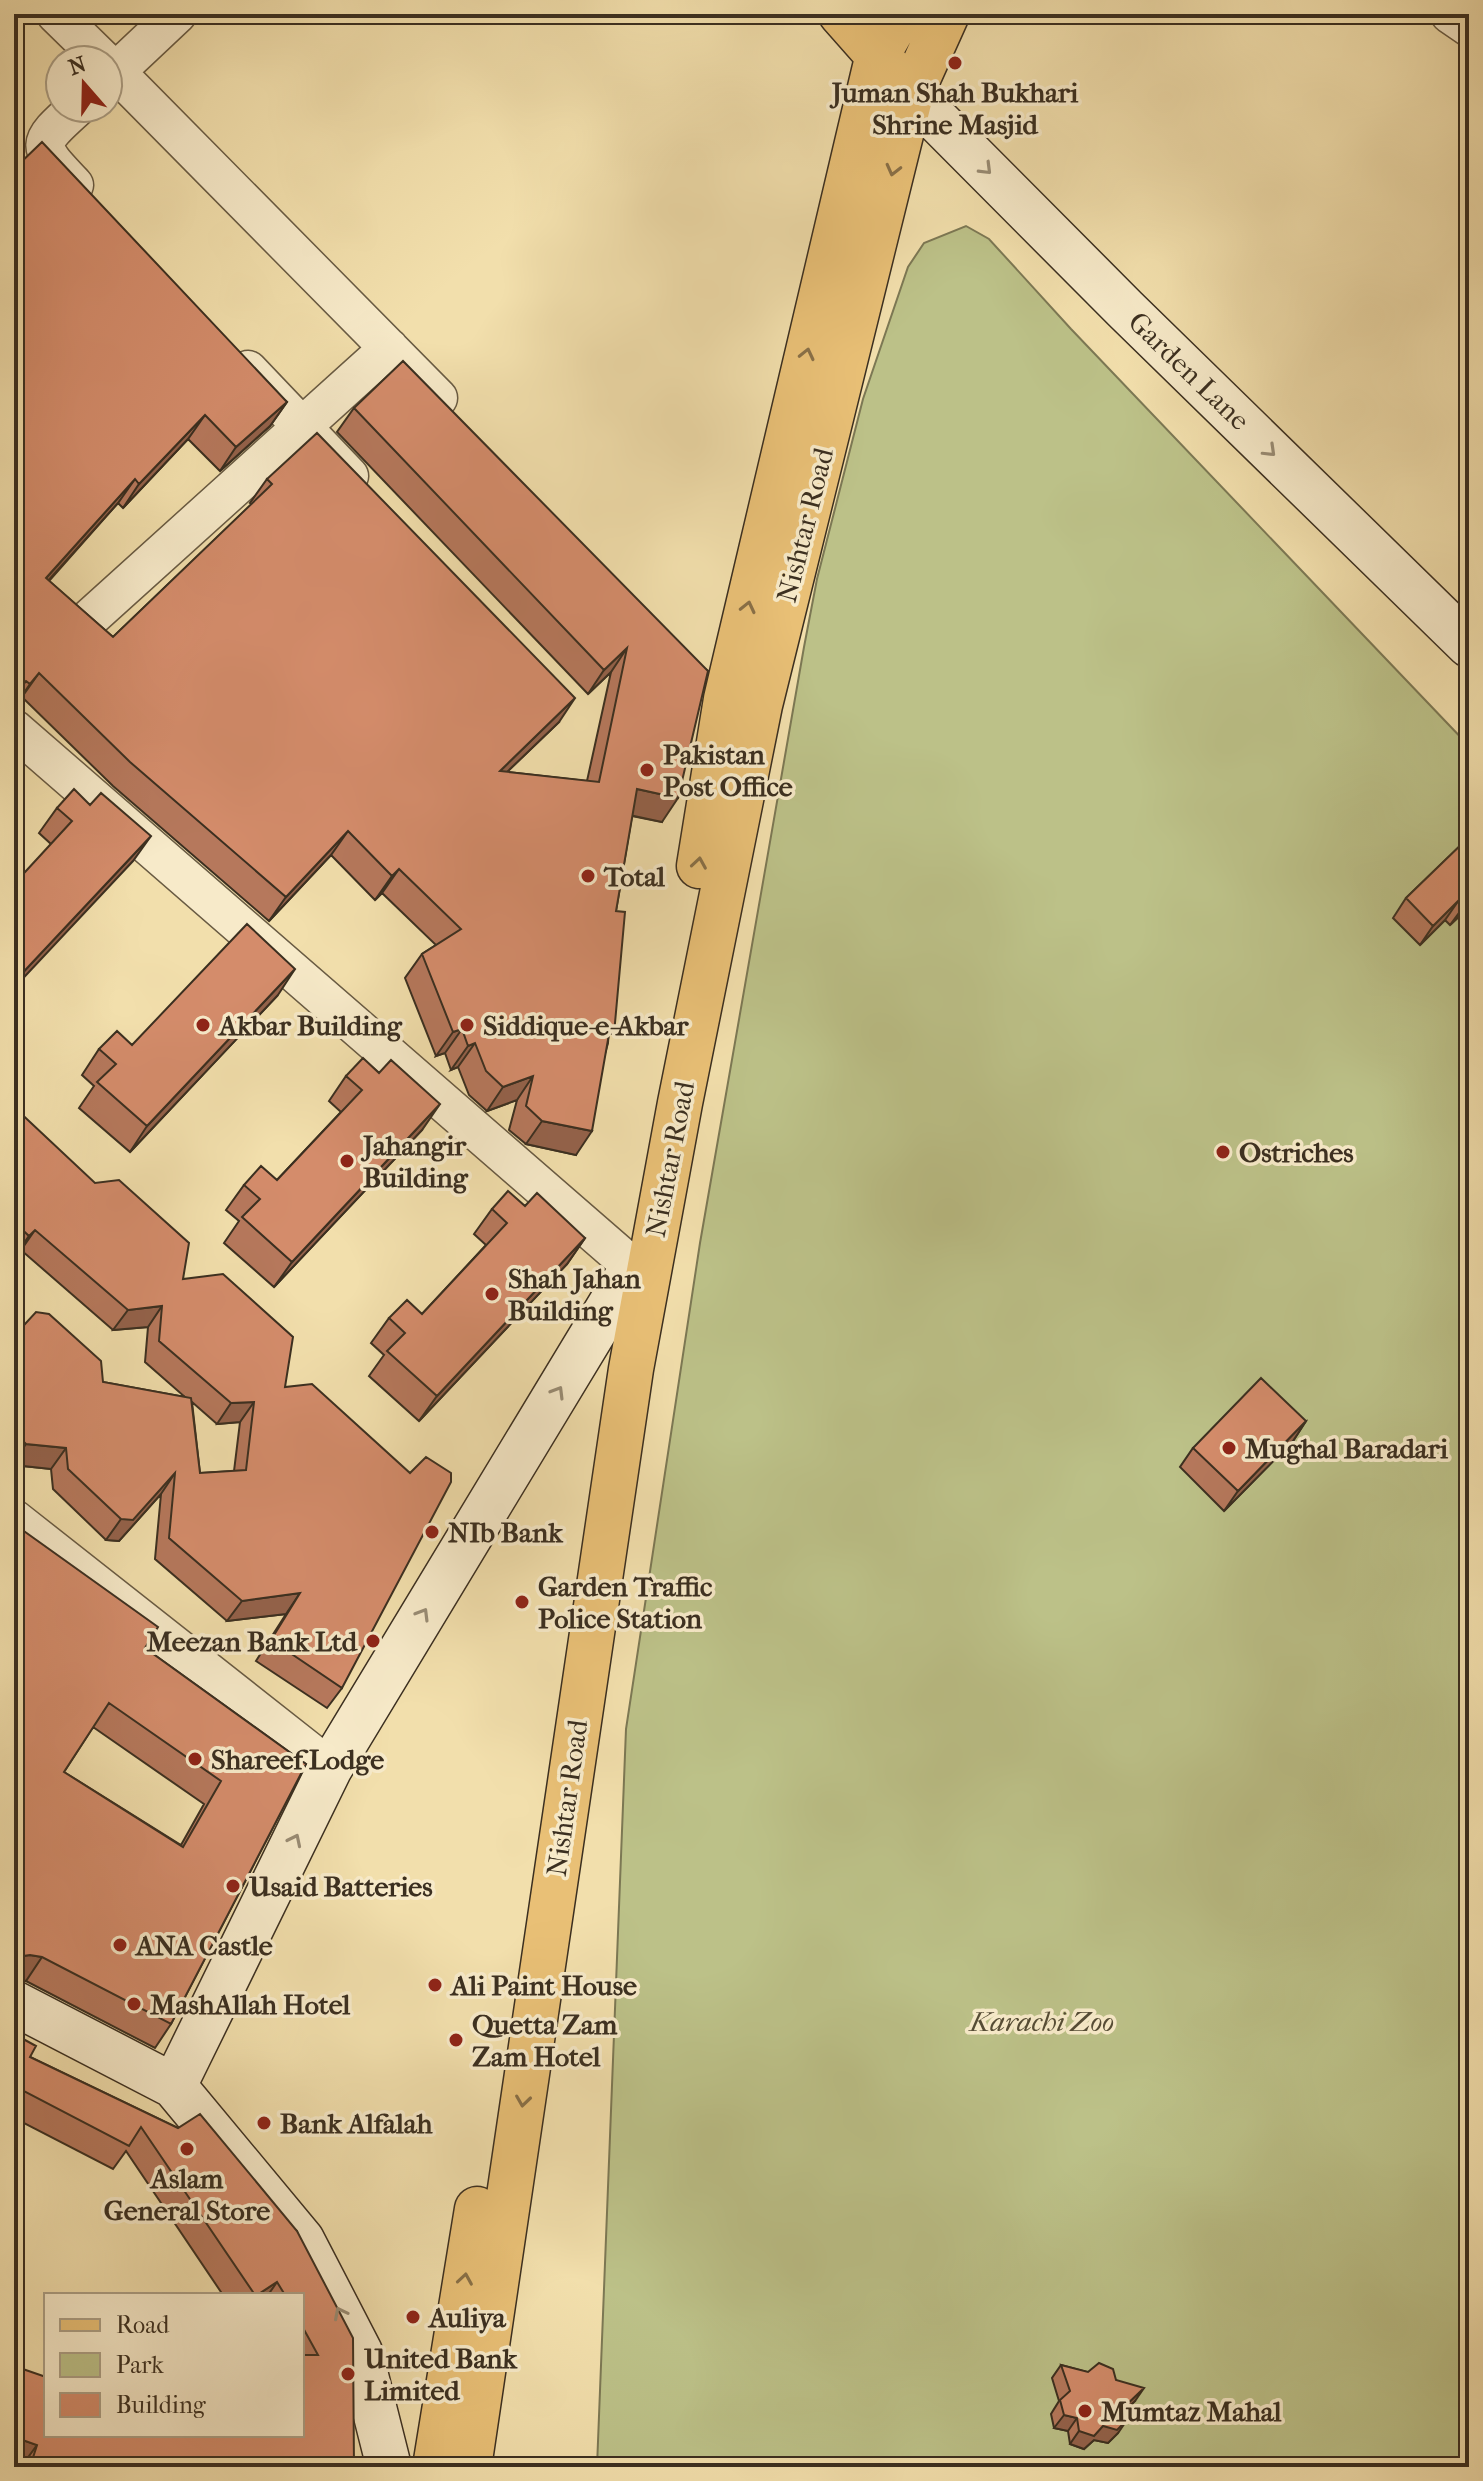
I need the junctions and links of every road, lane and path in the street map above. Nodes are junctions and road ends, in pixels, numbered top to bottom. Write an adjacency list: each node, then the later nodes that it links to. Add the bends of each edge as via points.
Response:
1 (56, 14): 8 (street)
2 (177, 14): 10 (street)
3 (841, 14): 9 (main road)
4 (901, 14): 9 (main road, Nishtar Road)
5 (947, 14): 12 (main road, Nishtar Road)
6 (1450, 14): 7 (street)
7 (1469, 27)
8 (85, 44)
9 (878, 54): 12 (main road); 23 (main road, Nishtar Road, one-way to 9)
10 (124, 57)
11 (124, 84): 16 (street)
12 (911, 94): 21 (main road, Garden Lane, one-way to 21); 23 (main road, Nishtar Road, one-way to 23)
13 (58, 124): 14 (street, via 48,133 47,157)
14 (100, 213)
15 (227, 348): 17 (street)
16 (389, 348): 17 (street); 18 (street)
17 (302, 427): 19 (street); 20 (street)
18 (465, 427)
19 (368, 496)
20 (90, 618)
21 (1469, 645)
22 (693, 665): 23 (street)
23 (743, 702): 25 (main road, Nishtar Road, one-way to 23); 32 (main road, Nishtar Road, one-way to 32, via 680,1103 631,1369)
24 (14, 729): 25 (street)
25 (633, 1267): 27 (main road, one-way to 25); 31 (main road, Nishtar Road, one-way to 25, via 598,1451)
26 (14, 1519): 27 (street)
27 (330, 1768): 29 (main road, one-way to 27)
28 (14, 2003): 29 (main road)
29 (174, 2086): 30 (main road, one-way to 29, via 360,2352 302,2240)
30 (389, 2467)
31 (435, 2467)
32 (469, 2467)

